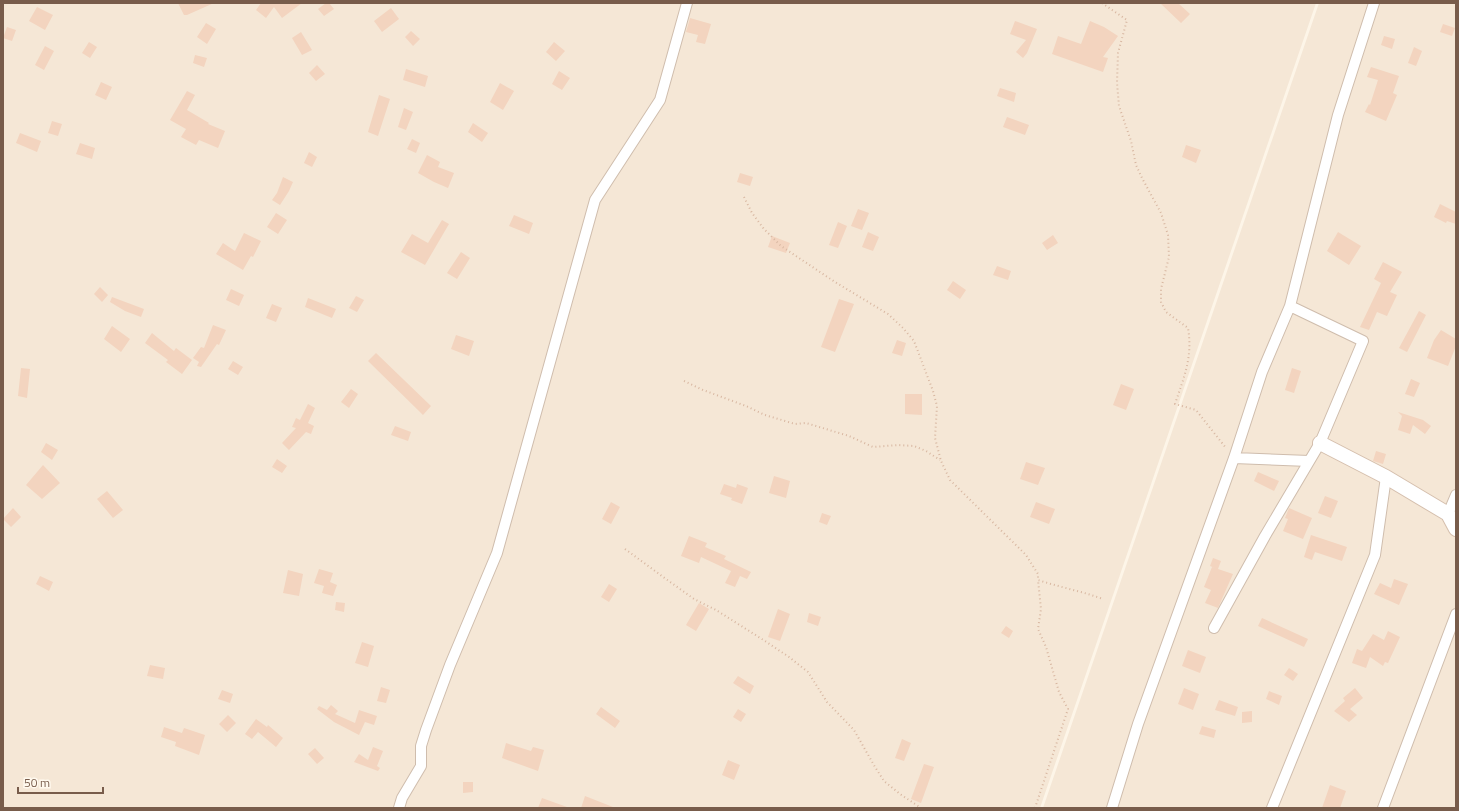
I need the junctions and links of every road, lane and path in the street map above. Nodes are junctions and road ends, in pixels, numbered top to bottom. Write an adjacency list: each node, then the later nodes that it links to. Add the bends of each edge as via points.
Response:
1 (687, 3): 20 (street, via 660,100 595,200 497,554 450,665 426,730 421,746 421,766)
2 (1102, 3): 8 (path, via 1127,20 1118,53 1119,106 1136,165 1161,213 1168,235 1169,257 1161,289 1161,302 1166,312 1188,328 1190,343 1186,371 1175,404 1196,410)
3 (1374, 3): 5 (street, via 1338,115)
4 (744, 197): 9 (path, via 764,229 781,246 888,314 914,341 937,406 936,438)
5 (1290, 306): 7 (street, via 1363,341); 8 (street, via 1262,372)
6 (684, 381): 9 (path, via 765,415 794,424 806,423 849,436 873,448 898,444 914,446)
7 (1320, 443): 10 (street); 11 (street)
8 (1234, 458): 10 (street); 23 (street, via 1138,724)
9 (941, 461): 16 (path, via 950,480 1026,555 1038,574)
10 (1309, 461): 19 (street)
11 (1386, 477): 13 (street); 24 (street, via 1375,555)
12 (1456, 495): 13 (street)
13 (1448, 514): 14 (street)
14 (1456, 529)
15 (625, 549): 21 (path, via 694,598 783,653 808,672 827,702 854,730 884,781)
16 (1038, 580): 17 (path); 22 (path, via 1041,609 1038,629 1059,692 1068,709)
17 (1103, 599)
18 (1456, 614): 25 (street)
19 (1214, 628)
20 (399, 808)
21 (921, 808)
22 (1035, 808)
23 (1112, 808)
24 (1272, 808)
25 (1383, 808)

